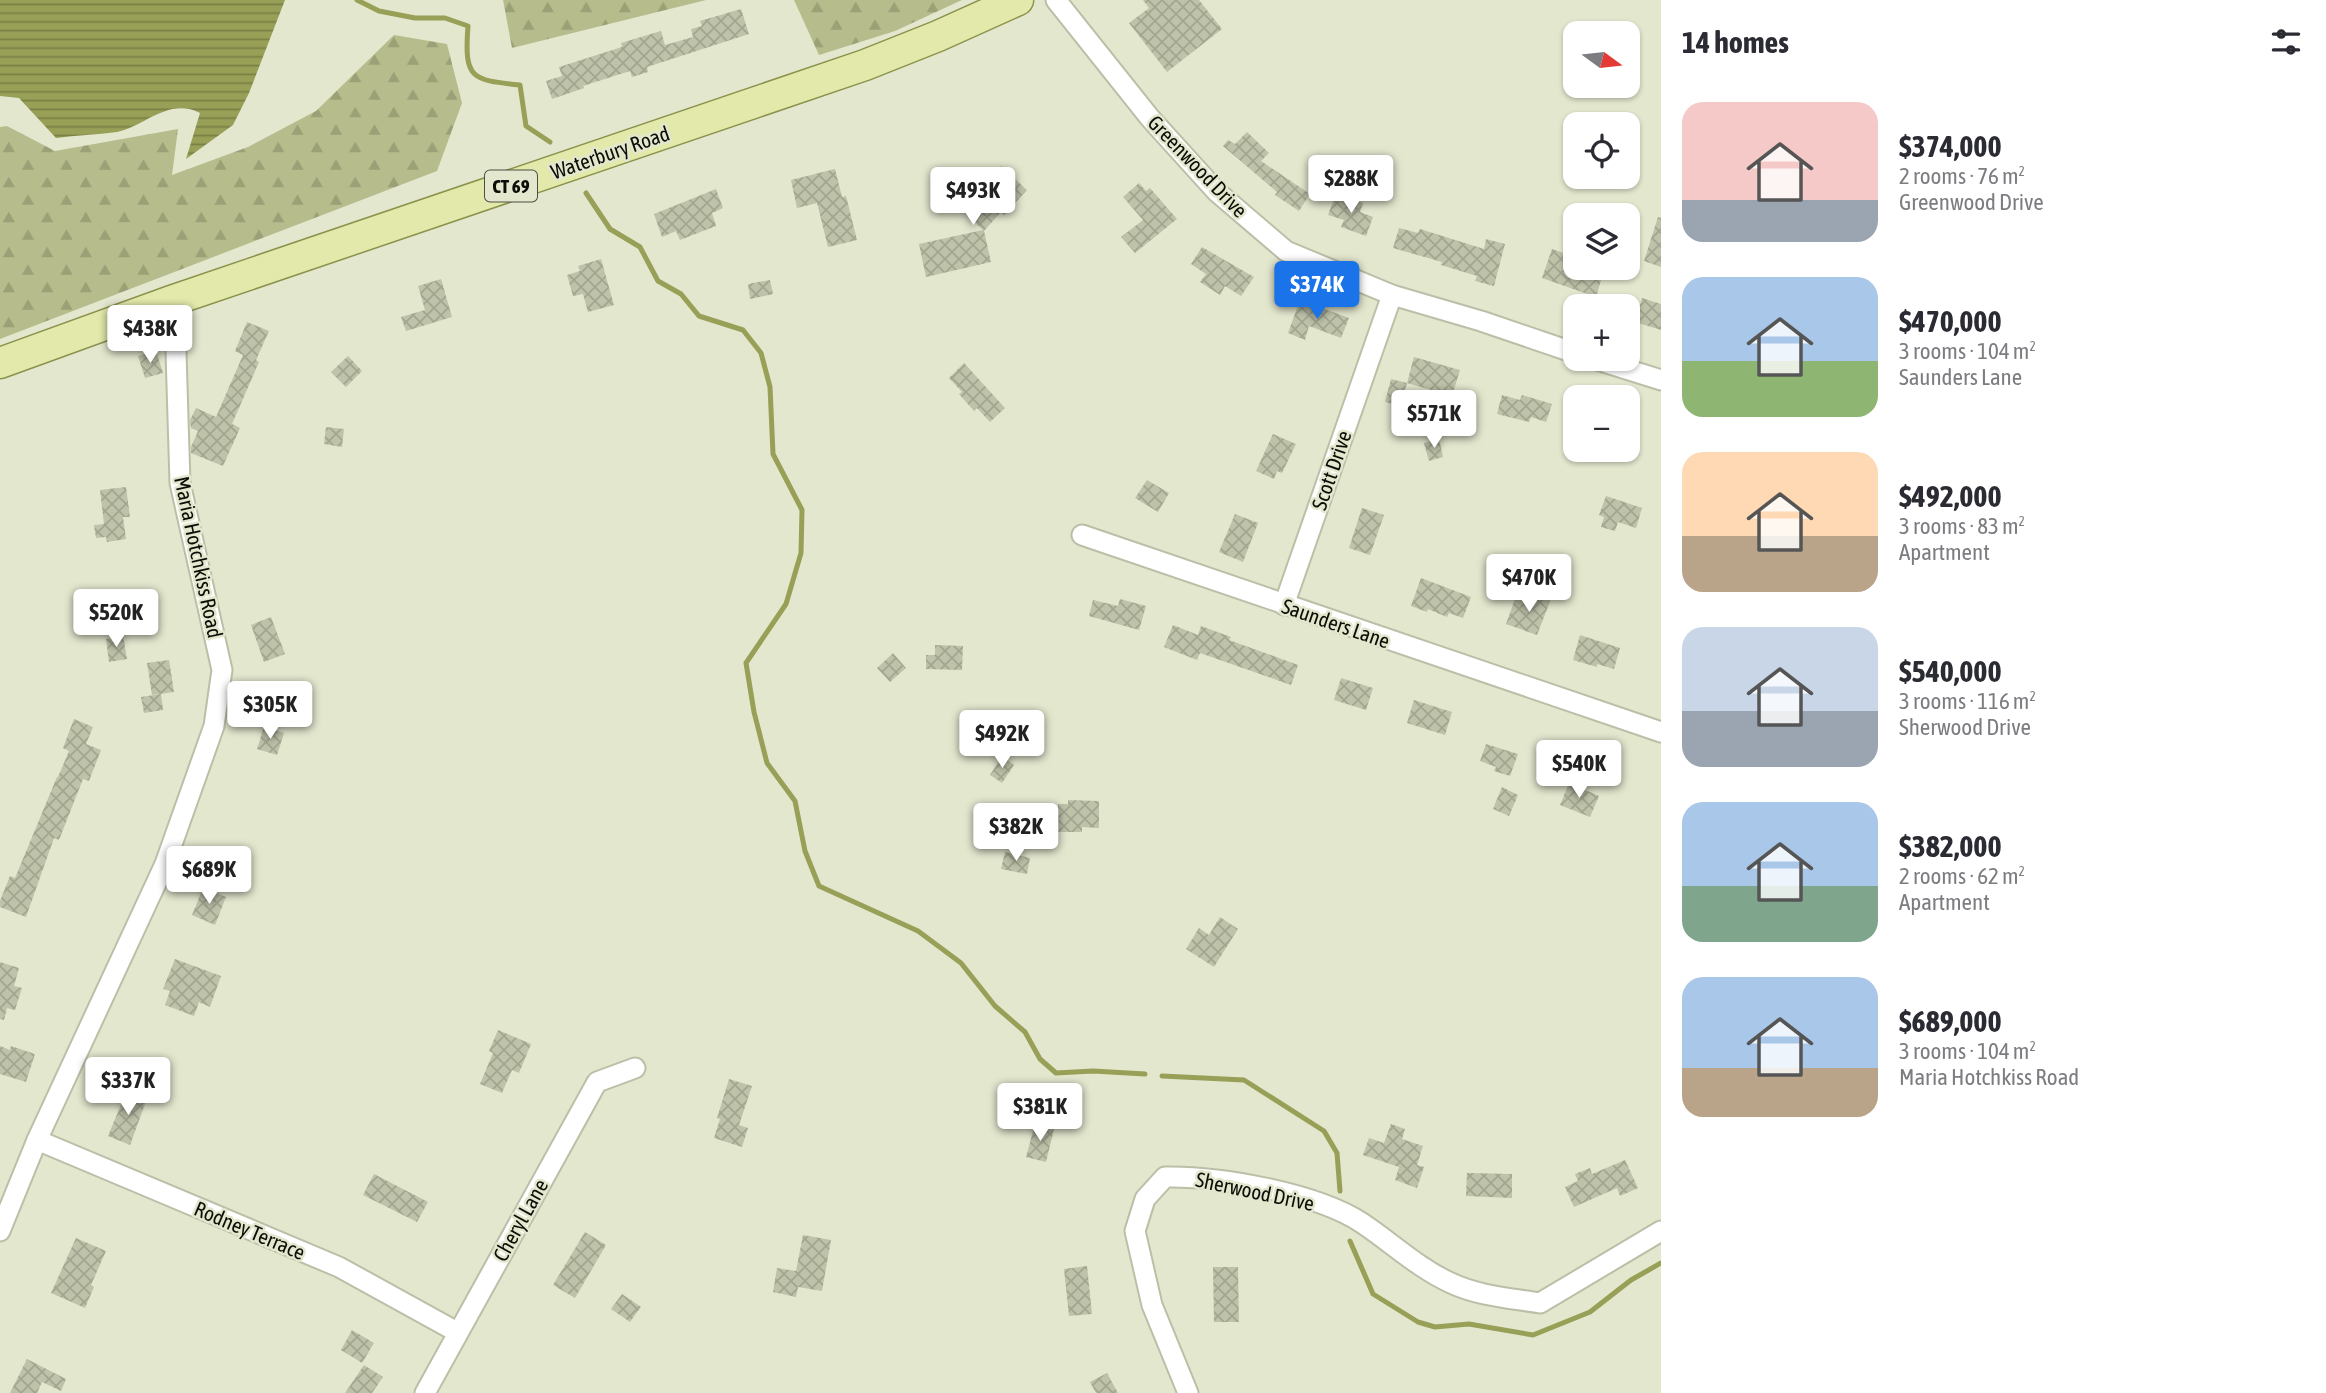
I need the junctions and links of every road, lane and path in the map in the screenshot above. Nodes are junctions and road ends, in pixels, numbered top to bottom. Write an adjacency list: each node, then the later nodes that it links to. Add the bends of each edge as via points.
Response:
1 (1018, 0): 4 (main road, Waterbury Road / CT 69, via 865,65)
2 (1056, 0): 3 (street, Greenwood Drive, via 1150,118 1217,192 1286,250)
3 (1392, 295): 5 (street, Greenwood Drive); 10 (street, Scott Drive)
4 (171, 301): 6 (main road, Waterbury Road / CT 69); 13 (street, Maria Hotchkiss Road, via 180,483 222,670 214,726 165,863)
5 (1563, 349)
6 (0, 363)
7 (1632, 371): 8 (street)
8 (1661, 380)
9 (1082, 535): 10 (street, Saunders Lane)
10 (1284, 605): 11 (street, Saunders Lane)
11 (1661, 732)
12 (635, 1068): 16 (street, Cheryl Lane, via 597,1082)
13 (37, 1140): 14 (street, Maria Hotchkiss Road); 16 (street, Rodney Terrace, via 339,1267)
14 (0, 1231)
15 (1661, 1231): 18 (street, Sherwood Drive, via 1540,1303 1453,1284 1361,1222 1326,1207 1254,1187 1166,1177 1145,1199 1135,1231 1152,1305)
16 (457, 1332): 17 (street, Cheryl Lane)
17 (425, 1393)
18 (1188, 1393)

